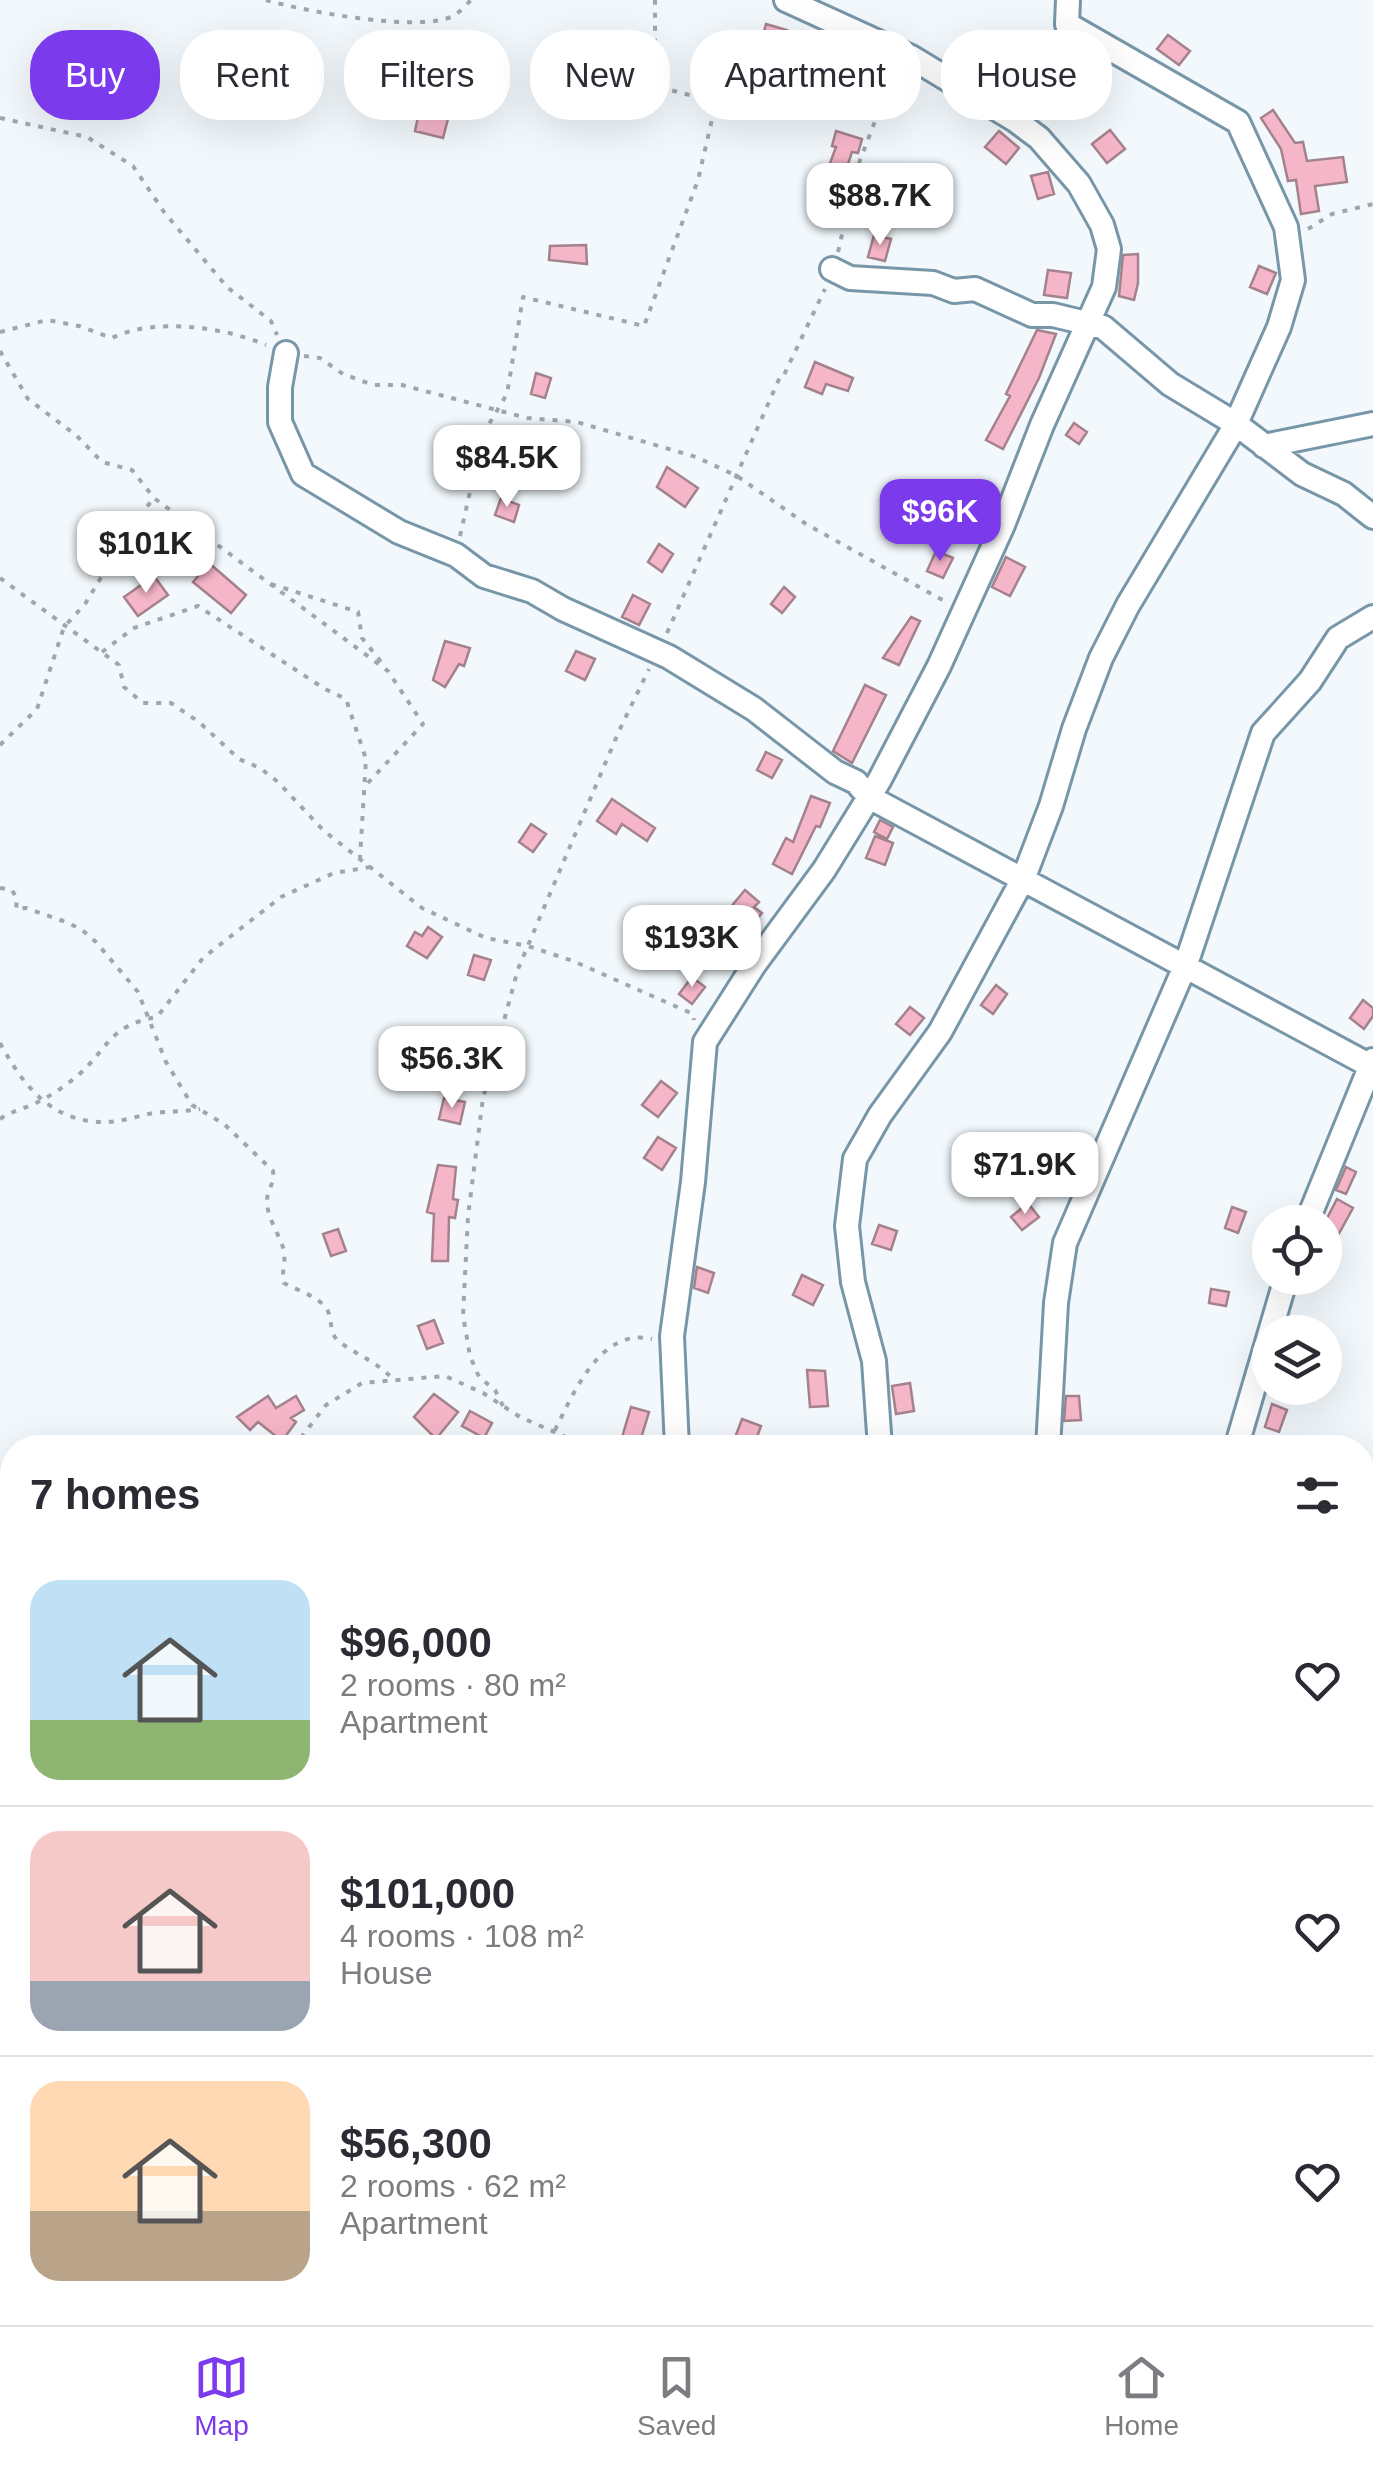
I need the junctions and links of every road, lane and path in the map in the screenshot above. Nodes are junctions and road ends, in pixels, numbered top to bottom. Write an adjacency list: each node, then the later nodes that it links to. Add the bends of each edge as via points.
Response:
1 (266, 0): 2 (path, via 302,11 402,22 452,17)
2 (471, 0)
3 (655, 0): 17 (path, via 655,86 716,102 698,180 644,326 523,296 507,394)
4 (786, 0): 6 (street)
5 (1068, 0): 11 (street, via 1067,24 1238,122)
6 (851, 30)
7 (921, 63): 13 (street, via 1039,138 1079,184 1109,249 1104,287)
8 (0, 118): 16 (path, via 88,137 133,166 227,287 271,321)
9 (875, 120): 12 (path)
10 (1373, 204): 11 (path, via 1332,214)
11 (1288, 242): 18 (street, via 1292,280 1279,328)
12 (832, 268): 13 (street, via 850,278 975,289 1032,315); 21 (path)
13 (1086, 323): 18 (street, via 1103,327 1170,384); 27 (street)
14 (0, 332): 16 (path, via 47,320 112,338 158,324 238,332)
15 (0, 351): 22 (path, via 28,399 102,462 132,470)
16 (286, 353): 17 (path, via 320,358 372,385 402,385); 24 (street, via 280,422 303,474 398,532)
17 (497, 411): 21 (path, via 577,422); 24 (path, via 482,434)
18 (1236, 424): 20 (street); 38 (street, via 1102,658)
19 (1373, 424): 20 (street)
20 (1264, 446): 23 (street)
21 (737, 476): 27 (path, via 806,524); 30 (path)
22 (154, 498): 26 (path); 29 (path)
23 (1373, 517)
24 (456, 555): 30 (street, via 484,576 532,591)
25 (0, 578): 29 (path)
26 (266, 582): 32 (path); 32 (path, via 358,612 362,638)
27 (964, 612): 35 (street)
28 (1373, 617): 41 (street, via 1338,638 1263,733)
29 (64, 627): 31 (path); 33 (path, via 37,709)
30 (658, 651): 35 (street, via 754,709); 40 (path)
31 (102, 652): 34 (path, via 134,628 198,606 346,699 366,760); 36 (path, via 119,665 124,687 142,703 171,703 199,722 239,759 278,782)
32 (388, 670): 34 (path, via 423,724)
33 (0, 745)
34 (365, 786): 36 (path)
35 (870, 797): 38 (street); 43 (street)
36 (360, 859): 37 (path)
37 (371, 867): 40 (path, via 444,920); 42 (path, via 334,873 281,897 212,950 173,1000)
38 (1024, 877): 41 (street); 58 (street, via 940,1032 855,1160 847,1226 853,1282 874,1361)
39 (0, 888): 42 (path, via 12,890 16,909 63,921 96,942 138,992)
40 (528, 946): 43 (path, via 693,1014); 53 (path, via 483,1098 468,1216 463,1315 479,1378)
41 (1186, 964): 45 (street); 59 (street, via 1064,1244)
42 (148, 1019): 46 (path, via 111,1037 78,1075); 47 (path, via 172,1072)
43 (705, 1042): 51 (street)
44 (0, 1043): 46 (path)
45 (1372, 1066): 49 (street)
46 (41, 1100): 47 (path, via 69,1118 109,1122); 48 (path)
47 (200, 1109): 52 (path, via 273,1171 267,1199 285,1255 284,1284 319,1301 331,1317 333,1336)
48 (0, 1119)
49 (1314, 1205)
50 (1281, 1295): 60 (street)
51 (672, 1336): 54 (path, via 620,1340 595,1361); 57 (street)
52 (394, 1379): 53 (path, via 445,1376); 55 (path, via 362,1383 326,1406)
53 (502, 1406): 54 (path)
54 (554, 1430): 56 (path)
55 (303, 1435)
56 (564, 1435)
57 (676, 1435)
58 (879, 1435)
59 (1049, 1435)
60 (1240, 1435)

